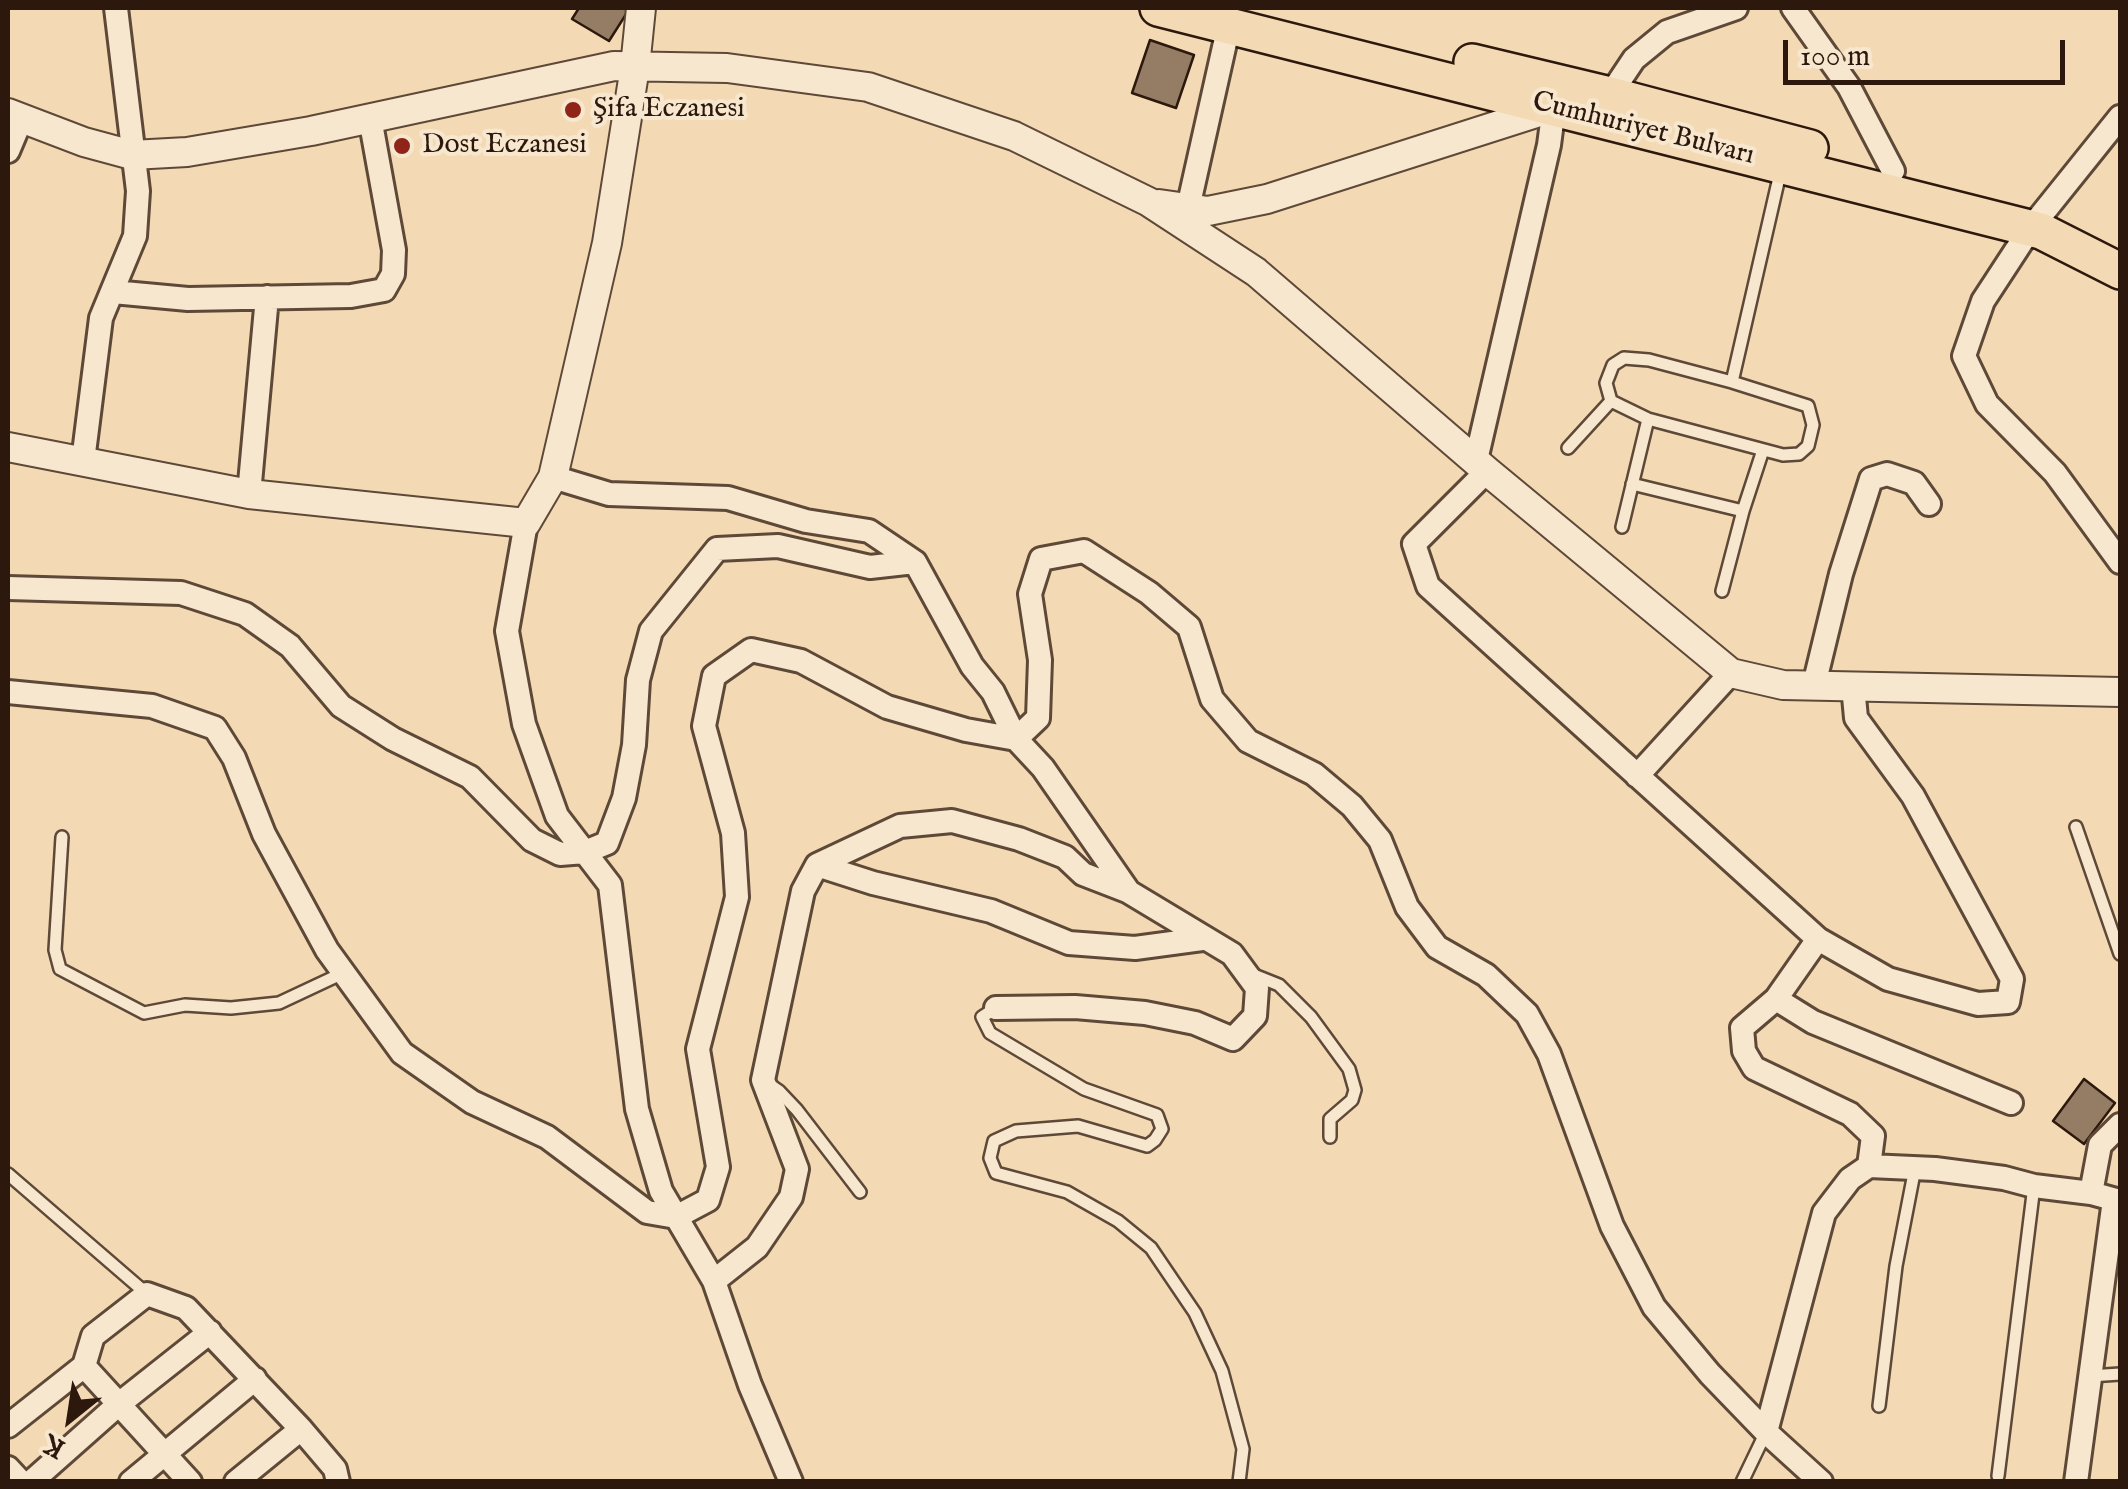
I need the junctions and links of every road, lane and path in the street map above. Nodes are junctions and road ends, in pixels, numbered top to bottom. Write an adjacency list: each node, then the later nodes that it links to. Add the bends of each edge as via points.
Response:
1 (116, 8): 14 (street)
2 (641, 8): 7 (street)
3 (1158, 8): 6 (main road, Cumhuriyet Bulvarı)
4 (1736, 8): 8 (street, via 1667,32 1634,58)
5 (1793, 8): 16 (street, via 1849,86)
6 (1234, 16): 8 (main road, Cumhuriyet Bulvarı); 9 (main road, Cumhuriyet Bulvarı); 17 (street)
7 (635, 66): 11 (street); 17 (street, via 727,68 868,88 1014,136); 31 (street, via 607,243)
8 (1610, 94): 9 (street); 16 (main road, Cumhuriyet Bulvarı)
9 (1554, 108): 15 (main road, Cumhuriyet Bulvarı); 17 (street, via 1267,200); 30 (street)
10 (14, 117): 13 (street); 14 (street)
11 (370, 118): 14 (street, via 187,152); 22 (street, via 394,250 384,290)
12 (2120, 118): 18 (street)
13 (8, 151)
14 (132, 155): 21 (street, via 136,236)
15 (1782, 165): 18 (main road, Cumhuriyet Bulvarı); 23 (lane)
16 (1893, 171): 18 (main road, Cumhuriyet Bulvarı)
17 (1188, 217): 30 (street)
18 (2036, 220): 19 (main road, Cumhuriyet Bulvarı); 20 (main road, Cumhuriyet Bulvarı); 39 (street, via 1983,302 1964,356 1987,404 2055,473)
19 (2120, 244)
20 (2120, 271)
21 (113, 292): 22 (street); 29 (street, via 101,318)
22 (267, 298): 33 (street)
23 (1732, 382): 24 (lane, via 1624,358 1606,383); 28 (lane, via 1808,406 1808,446 1799,454)
24 (1611, 402): 25 (lane); 27 (lane)
25 (1648, 419): 28 (lane); 32 (lane)
26 (8, 448): 29 (street)
27 (1568, 448)
28 (1764, 450): 35 (lane)
29 (83, 460): 33 (street)
30 (1482, 465): 42 (street); 48 (street, via 1414,544 1428,586)
31 (553, 477): 36 (street); 38 (street, via 610,494 728,498 806,522 868,530)
32 (1632, 484): 35 (lane); 37 (lane)
33 (248, 494): 36 (street)
34 (1929, 504): 43 (street, via 1914,483 1886,474 1871,479)
35 (1742, 511): 41 (lane)
36 (526, 523): 51 (street, via 507,631 524,724 557,816)
37 (1622, 527)
38 (915, 562): 47 (street); 51 (street, via 870,567 778,546 717,550 651,631 638,680 624,798 607,843)
39 (2120, 562)
40 (8, 588): 51 (street, via 181,593 245,614 290,646 341,706 470,777 532,840 560,854)
41 (1722, 590)
42 (1730, 673): 43 (street); 48 (street)
43 (1814, 685): 44 (street)
44 (1853, 686): 46 (street); 55 (street, via 1856,718 1913,796 2012,979 2008,1002 1978,1004 1888,979)
45 (8, 692): 58 (street, via 152,706 214,728)
46 (2120, 692)
47 (1016, 739): 53 (street); 72 (street, via 887,708 801,661 750,650 714,676 704,726 733,832 736,897 698,1049 718,1167 708,1200); 84 (street, via 1038,718 1040,660 1030,594 1041,559 1084,550 1189,627 1212,699 1248,741 1314,774 1352,806 1380,840 1407,907 1437,947 1486,974 1527,1014 1549,1054 1612,1226 1654,1306)
48 (1637, 776): 55 (street)
49 (2076, 826): 56 (lane)
50 (62, 837): 58 (lane, via 54,950 60,969 144,1013 280,1003)
51 (585, 852): 72 (street, via 610,885 638,1109)
52 (817, 865): 53 (street, via 900,826 952,821 1019,838); 54 (street, via 991,911 1069,943 1135,948); 61 (street, via 803,891)
53 (1129, 892): 54 (street)
54 (1202, 939): 57 (street, via 1232,954)
55 (1818, 939): 59 (street)
56 (2120, 954)
57 (1244, 971): 60 (street, via 1257,988 1255,1016 1234,1039 1145,1013); 64 (lane, via 1279,985 1349,1069 1355,1090 1330,1119)
58 (343, 973): 72 (street, via 402,1053 472,1102 548,1137 646,1212)
59 (1776, 999): 62 (street, via 1813,1022); 65 (street, via 1742,1028 1744,1051 1754,1068 1850,1114 1873,1136)
60 (996, 1008): 95 (lane, via 982,1017 990,1034 1084,1089 1157,1114 1162,1128 1146,1146 1078,1126 1016,1131 994,1141 990,1158 996,1173 1067,1192 1151,1248 1195,1313 1222,1371 1243,1449)
61 (763, 1080): 69 (lane, via 797,1110); 73 (street, via 797,1169 791,1197 757,1247)
62 (2011, 1103)
63 (2120, 1125): 70 (street, via 2100,1145)
64 (1330, 1137)
65 (1869, 1166): 66 (street); 84 (street, via 1824,1213)
66 (1916, 1168): 68 (street); 81 (lane)
67 (8, 1174): 74 (lane)
68 (2034, 1186): 70 (street); 87 (lane)
69 (860, 1192)
70 (2091, 1193): 71 (street)
71 (2117, 1201): 78 (street)
72 (676, 1217): 73 (street)
73 (714, 1281): 94 (street)
74 (147, 1294): 75 (street, via 186,1308); 76 (street, via 93,1336)
75 (210, 1332): 79 (street); 80 (street)
76 (84, 1366): 80 (street); 82 (street)
77 (2120, 1374): 78 (lane)
78 (2088, 1376): 98 (street)
79 (255, 1379): 83 (street); 85 (street)
80 (119, 1404): 85 (street); 89 (street)
81 (1878, 1406)
82 (8, 1426)
83 (301, 1429): 92 (street); 93 (street)
84 (1766, 1432): 96 (lane); 97 (street)
85 (164, 1452): 90 (street); 91 (street)
86 (8, 1468): 88 (street)
87 (1998, 1476)
88 (20, 1482)
89 (31, 1482)
90 (131, 1482)
91 (190, 1482)
92 (236, 1482)
93 (338, 1482)
94 (791, 1482)
95 (1239, 1482)
96 (1742, 1482)
97 (1821, 1482)
98 (2076, 1482)

